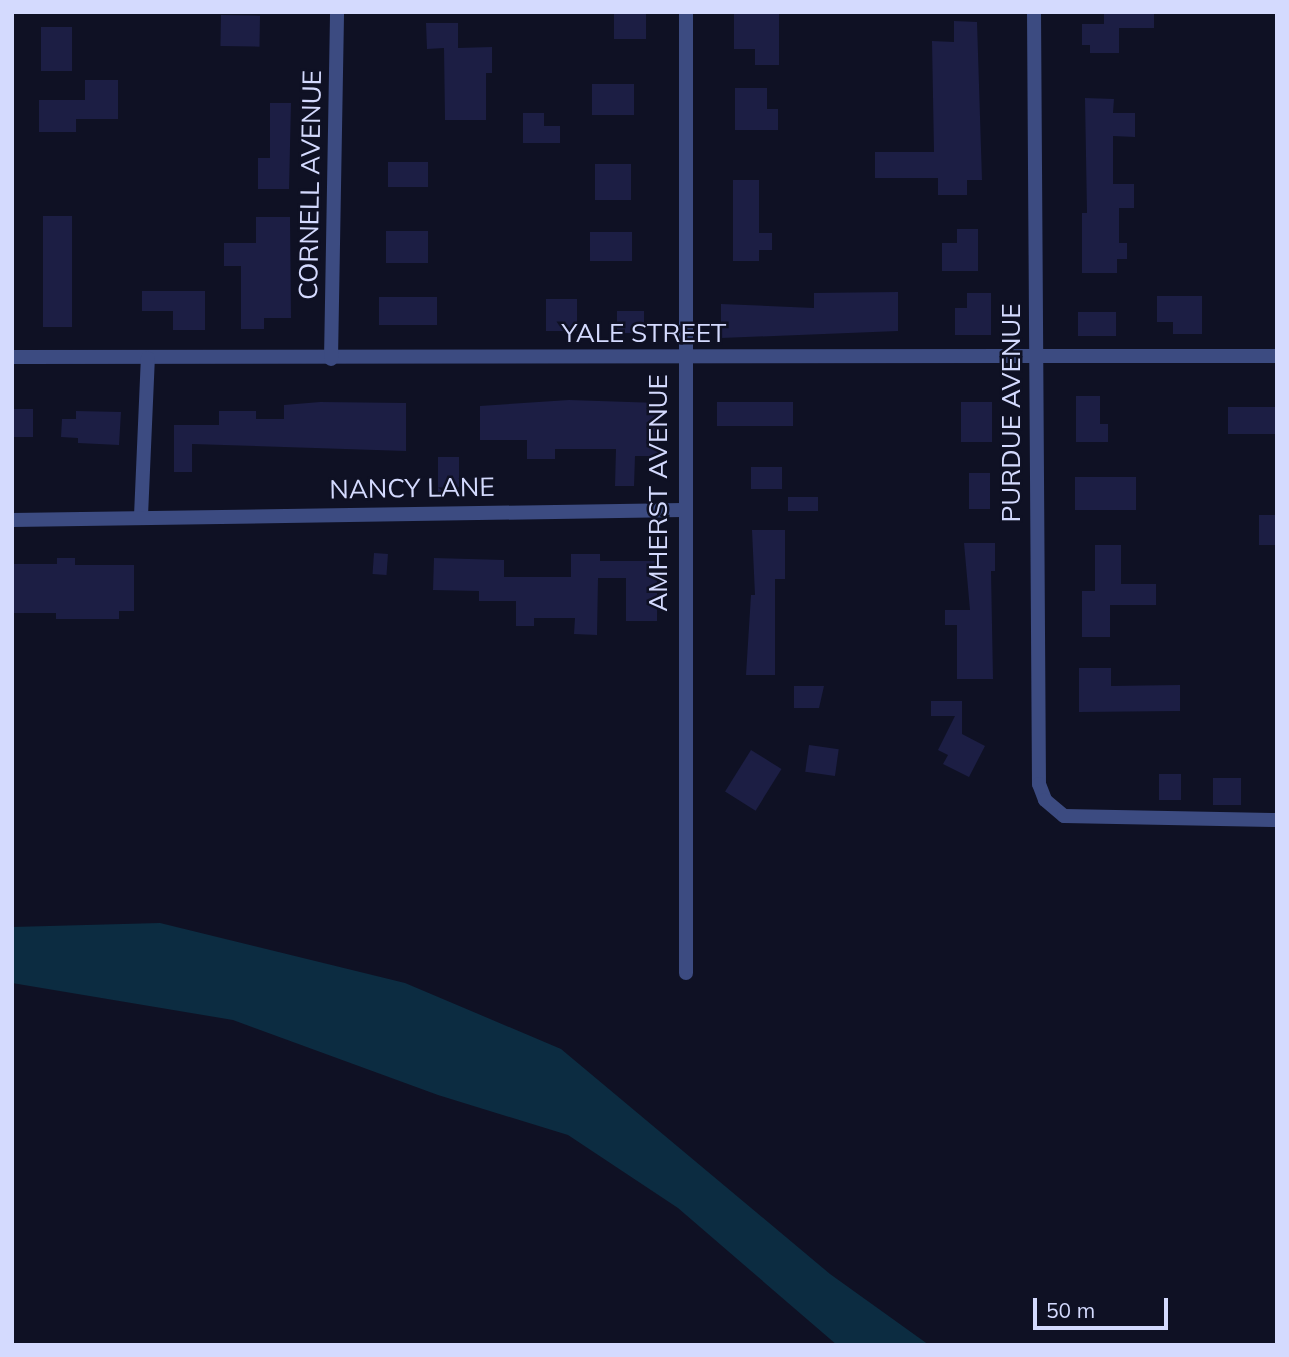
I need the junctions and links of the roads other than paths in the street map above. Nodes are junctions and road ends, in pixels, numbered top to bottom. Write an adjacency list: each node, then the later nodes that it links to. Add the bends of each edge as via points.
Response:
1 (337, 12): 9 (street, CORNELL AVENUE)
2 (686, 12): 7 (street, AMHERST AVENUE)
3 (1034, 12): 4 (street, PURDUE AVENUE)
4 (1035, 355): 5 (street, YALE STREET); 7 (street, YALE STREET); 13 (street, PURDUE AVENUE, via 1039,784 1064,816)
5 (1277, 356)
6 (12, 357): 8 (street, YALE STREET)
7 (683, 357): 9 (street, YALE STREET); 10 (street, AMHERST AVENUE)
8 (148, 358): 9 (street, YALE STREET); 11 (street)
9 (331, 359)
10 (683, 510): 11 (street, NANCY LANE); 14 (street, AMHERST AVENUE)
11 (141, 516): 12 (street, NANCY LANE)
12 (12, 520)
13 (1277, 820)
14 (685, 973)

